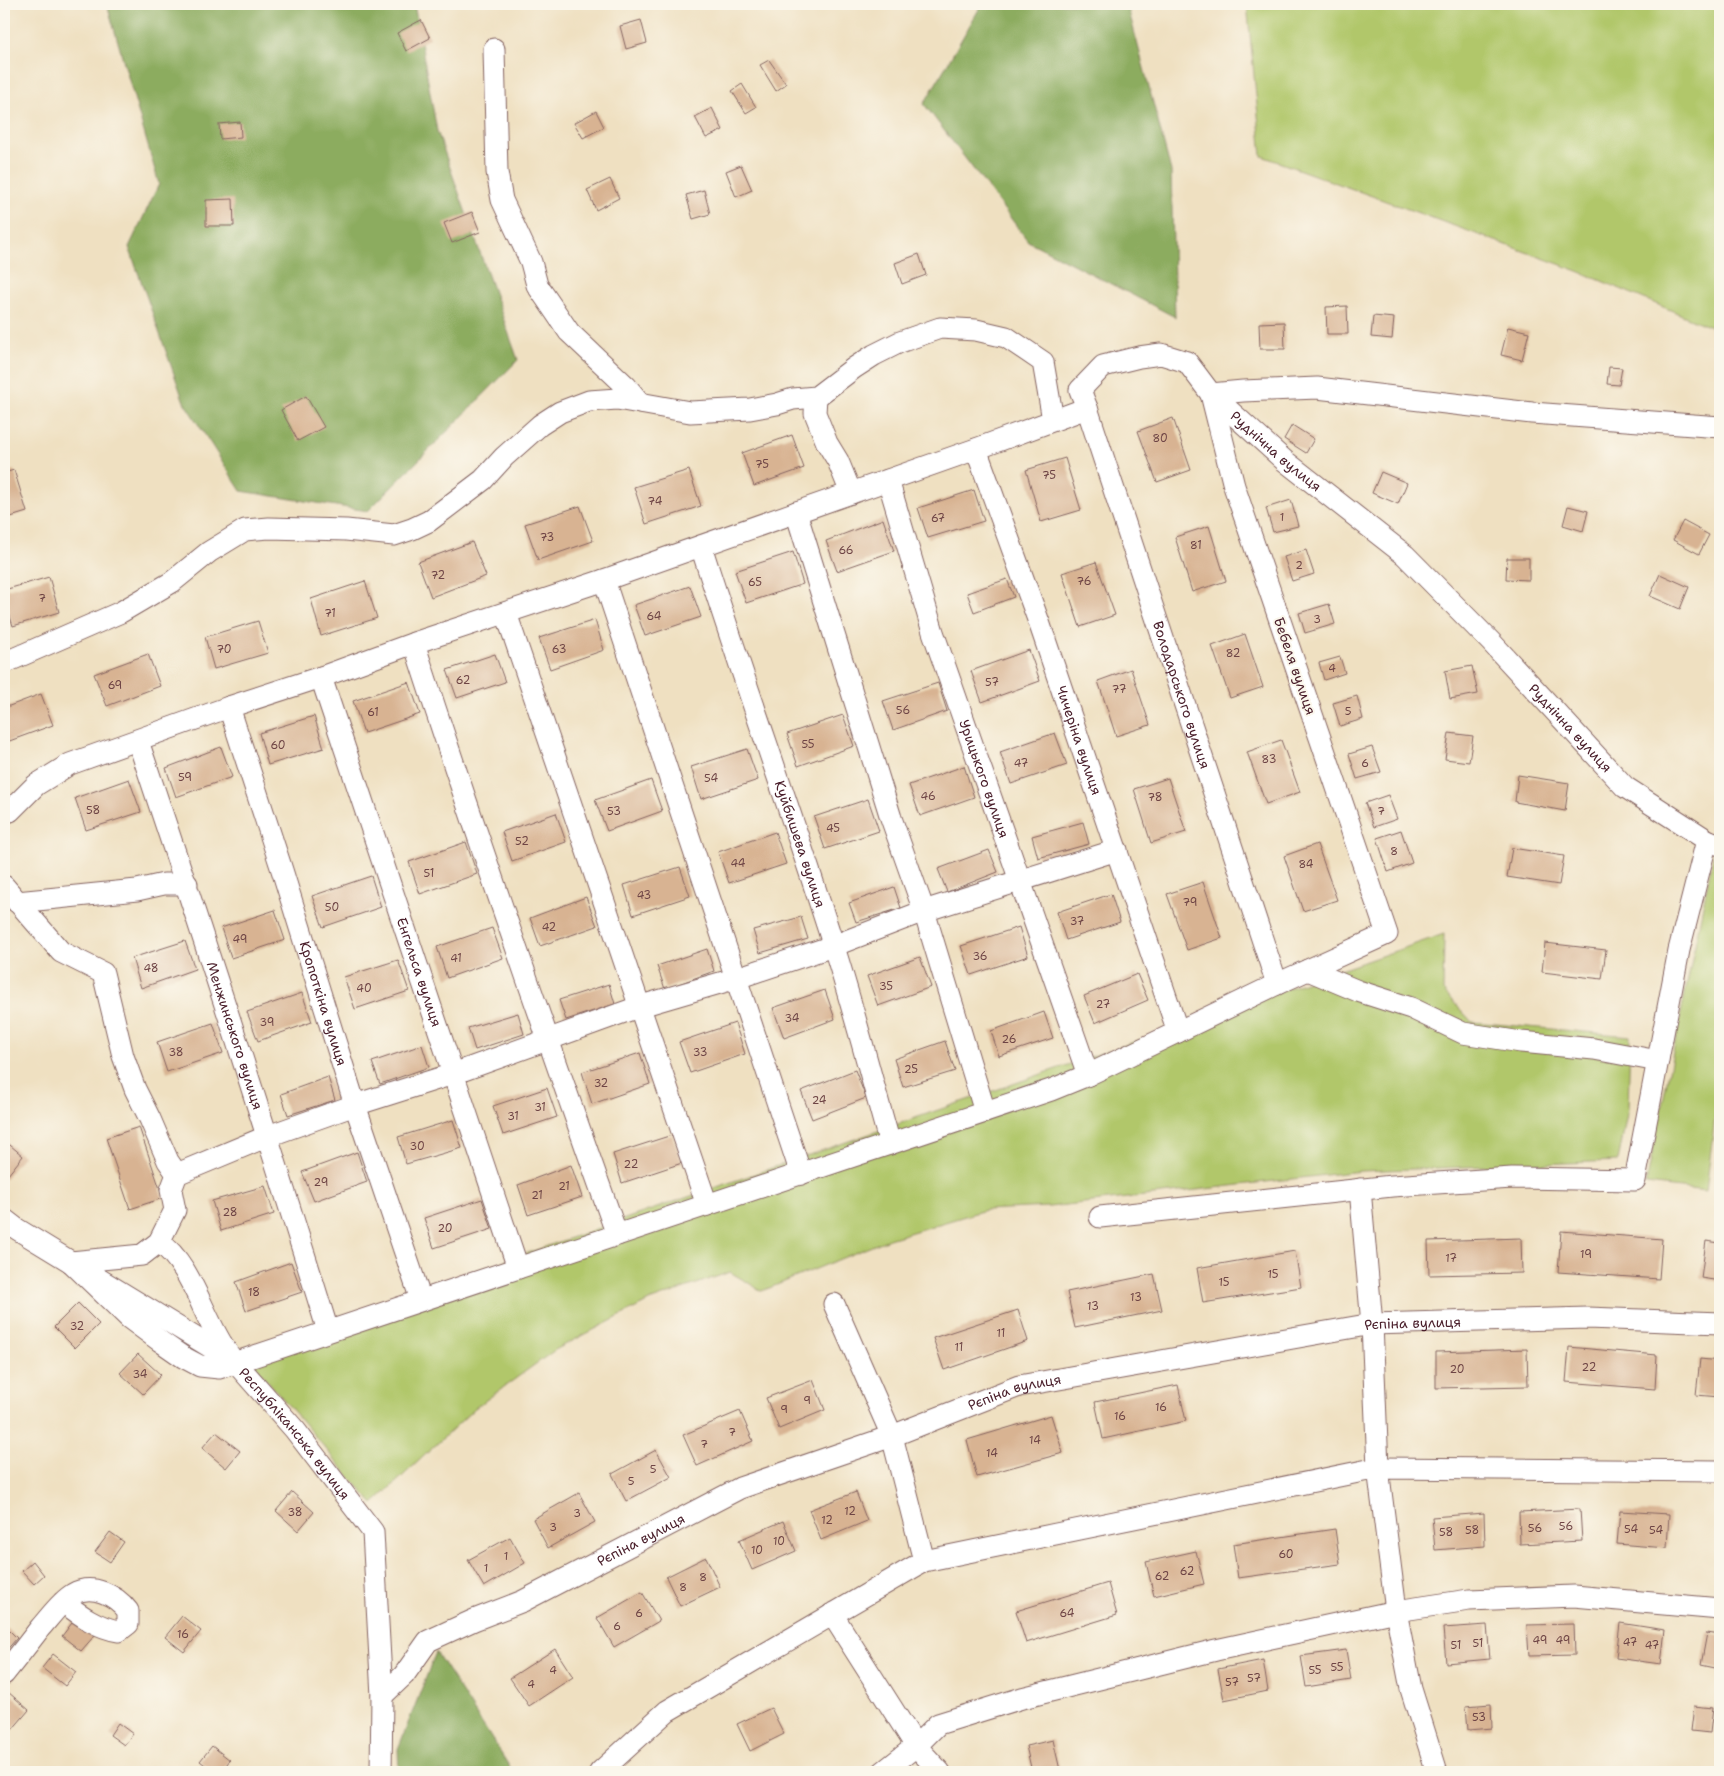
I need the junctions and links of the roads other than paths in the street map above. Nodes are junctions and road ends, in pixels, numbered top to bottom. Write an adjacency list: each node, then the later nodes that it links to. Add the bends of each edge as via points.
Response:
1 (494, 49): 4 (street, via 496,172 502,200 531,262 537,285 569,332)
2 (1212, 394): 5 (street, Володарського вулиця, via 1187,362 1161,354 1103,366 1080,390); 7 (street, Руднічна вулиця, via 1317,388 1532,413); 21 (street, Руднічна вулиця, via 1285,461 1405,555 1491,642 1625,787); 28 (street, Бебеля вулиця, via 1234,486 1387,934)
3 (816, 397): 4 (street, via 750,409 690,412); 6 (street, via 854,368 900,342 940,328 976,330 1006,337 1043,362); 10 (street, via 816,413)
4 (640, 403): 16 (street, via 616,399 589,402 560,412 518,444 483,480 429,521 394,535 346,530 245,530 209,552 172,582 121,612)
5 (1087, 408): 6 (street); 30 (street, Володарського вулиця)
6 (1053, 420): 8 (street)
7 (1720, 427)
8 (976, 449): 9 (street); 22 (street, Чичеріна вулиця)
9 (888, 480): 10 (street); 23 (street, Урицького вулиця, via 933,632)
10 (851, 493): 11 (street)
11 (796, 512): 12 (street); 26 (street, via 888,809)
12 (701, 546): 13 (street); 27 (street, Куйбишева вулиця)
13 (604, 580): 14 (street); 29 (street)
14 (506, 613): 15 (street); 31 (street)
15 (414, 643): 17 (street); 33 (street)
16 (4, 663)
17 (321, 677): 18 (street); 35 (street, Енгельса вулиця)
18 (228, 707): 19 (street); 37 (street, Кропоткіна вулиця)
19 (138, 741): 20 (street, via 70,764 36,785 10,811); 24 (street, Менжинського вулиця)
20 (4, 811)
21 (1714, 842): 34 (street, via 1679,950)
22 (1117, 850): 23 (street); 32 (street, Чичеріна вулиця)
23 (1020, 880): 26 (street); 36 (street, Урицького вулиця)
24 (186, 884): 25 (street, via 164,884 137,890); 39 (street, Менжинського вулиця)
25 (10, 894): 41 (street, via 61,952 103,974 123,1056 135,1089)
26 (924, 910): 27 (street); 38 (street)
27 (833, 946): 29 (street); 40 (street, Куйбишева вулиця)
28 (1308, 970): 30 (street); 34 (street, via 1411,1008 1463,1033 1594,1049)
29 (736, 978): 31 (street); 42 (street)
30 (1277, 984): 32 (street)
31 (641, 1006): 33 (street); 44 (street)
32 (1178, 1032): 36 (street)
33 (548, 1040): 35 (street); 47 (street)
34 (1658, 1061): 43 (street, via 1634,1180 1512,1178)
35 (453, 1074): 37 (street); 50 (street, Енгельса вулиця)
36 (1088, 1075): 38 (street)
37 (355, 1105): 39 (street); 51 (street, Кропоткіна вулиця)
38 (985, 1112): 40 (street)
39 (268, 1136): 41 (street); 55 (street, Менжинського вулиця)
40 (890, 1144): 42 (street)
41 (177, 1174): 48 (street, via 171,1190 175,1210)
42 (801, 1174): 44 (street)
43 (1360, 1189): 45 (street); 54 (street)
44 (707, 1205): 47 (street)
45 (1100, 1217)
46 (8, 1230): 49 (street, Республіканська вулиця)
47 (617, 1235): 50 (street)
48 (160, 1242): 49 (street, via 142,1255); 56 (street, via 184,1270 215,1334)
49 (71, 1262): 56 (street, Республіканська вулиця)
50 (518, 1268): 51 (street)
51 (421, 1300): 55 (street)
52 (834, 1304): 57 (street)
53 (1720, 1323): 54 (street, Рєпіна вулиця, via 1588,1318)
54 (1372, 1324): 57 (street, Рєпіна вулиця, via 1020,1386); 58 (street)
55 (328, 1331): 56 (street)
56 (235, 1362): 66 (street, Республіканська вулиця, via 295,1430 373,1532)
57 (892, 1436): 60 (street); 66 (street, Рєпіна вулиця, via 740,1488 523,1602 428,1642 404,1675)
58 (1378, 1468): 59 (street); 60 (street); 63 (street)
59 (1720, 1471)
60 (924, 1561): 64 (street)
61 (60, 1606): 65 (street)
62 (1720, 1608): 63 (street, via 1574,1596 1469,1600)
63 (1396, 1611): 67 (street, via 1216,1650 1022,1698 938,1724); 72 (street, via 1411,1689)
64 (832, 1614): 67 (street); 69 (street, via 666,1711)
65 (4, 1674)
66 (382, 1696): 68 (street, Республіканська вулиця)
67 (916, 1746): 70 (street); 71 (street)
68 (381, 1772)
69 (600, 1772)
70 (883, 1772)
71 (940, 1772)
72 (1437, 1772)

